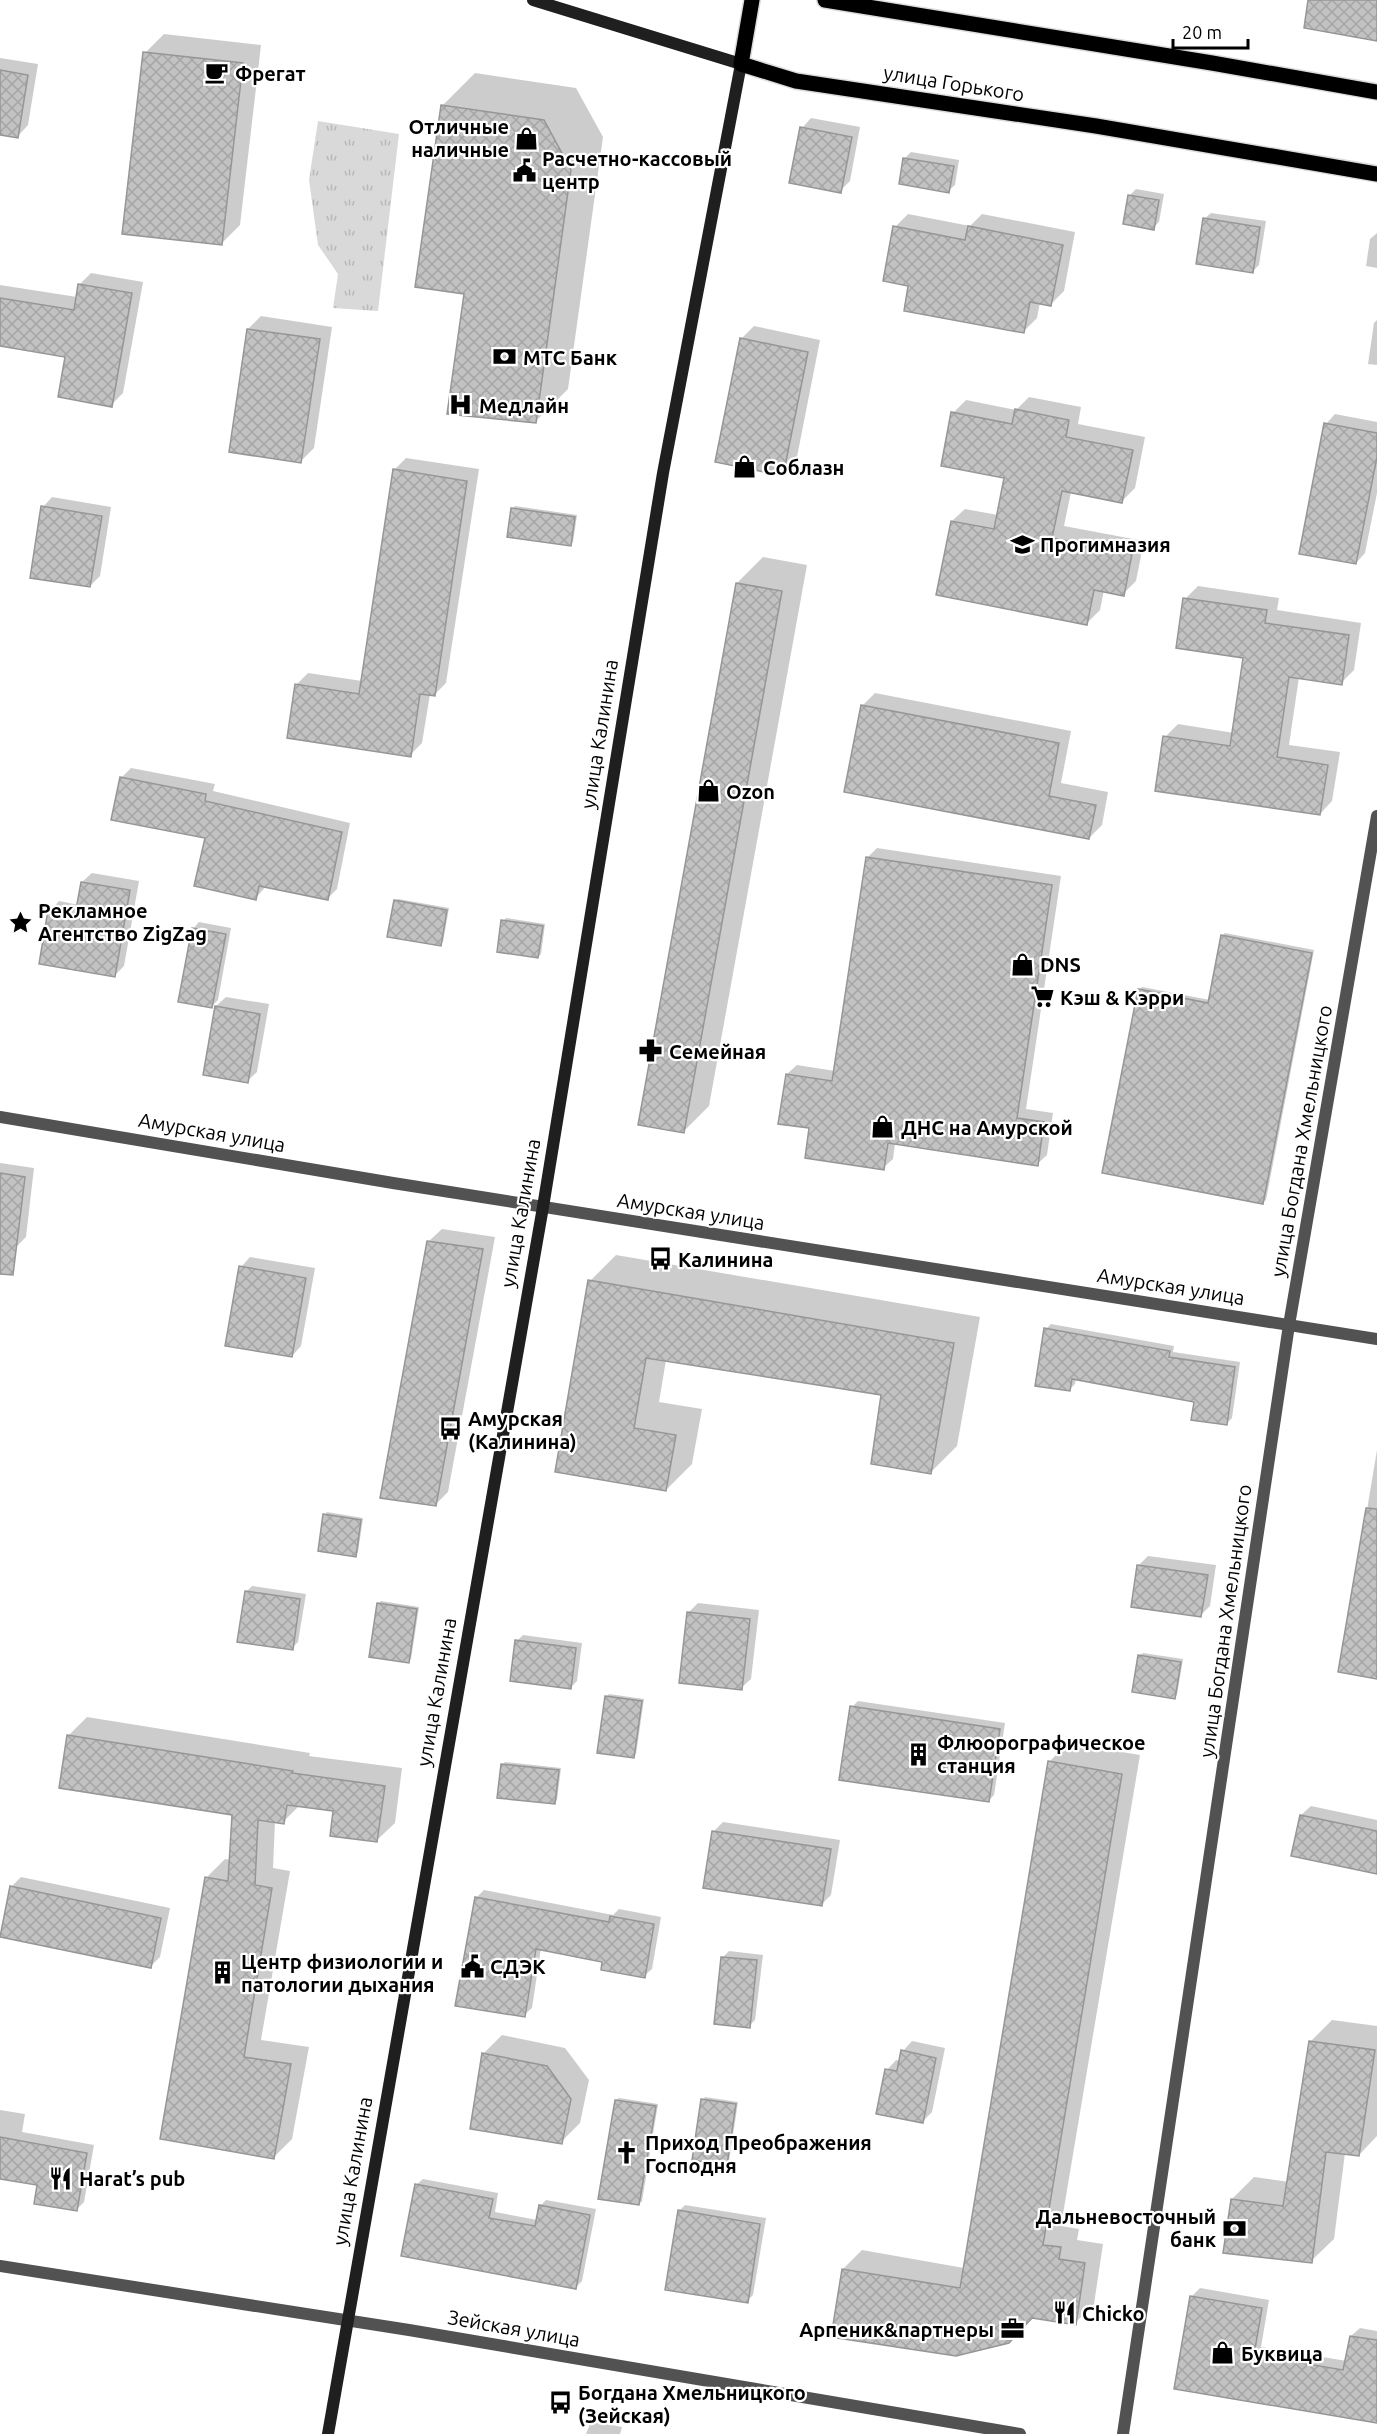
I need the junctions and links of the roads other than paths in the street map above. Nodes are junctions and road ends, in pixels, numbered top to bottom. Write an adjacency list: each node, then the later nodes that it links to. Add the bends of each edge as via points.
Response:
1 (533, 0): 4 (main road, улица Горького)
2 (752, 0): 4 (main road, улица Калинина)
3 (825, 0): 5 (main road)
4 (741, 64): 6 (main road, улица Горького, via 796,81); 9 (main road, улица Калинина, via 663,473)
5 (1377, 92)
6 (1377, 174)
7 (1377, 816): 10 (street, улица Богдана Хмельницкого)
8 (0, 1117): 9 (street, Амурская улица)
9 (543, 1207): 10 (street, Амурская улица); 13 (main road, улица Калинина)
10 (1289, 1324): 11 (street, Амурская улица); 16 (street, улица Богдана Хмельницкого)
11 (1377, 1339)
12 (0, 2266): 13 (street, Зейская улица)
13 (348, 2320): 14 (main road, улица Калинина); 15 (street, Зейская улица)
14 (328, 2434)
15 (1020, 2434)
16 (1123, 2434)

